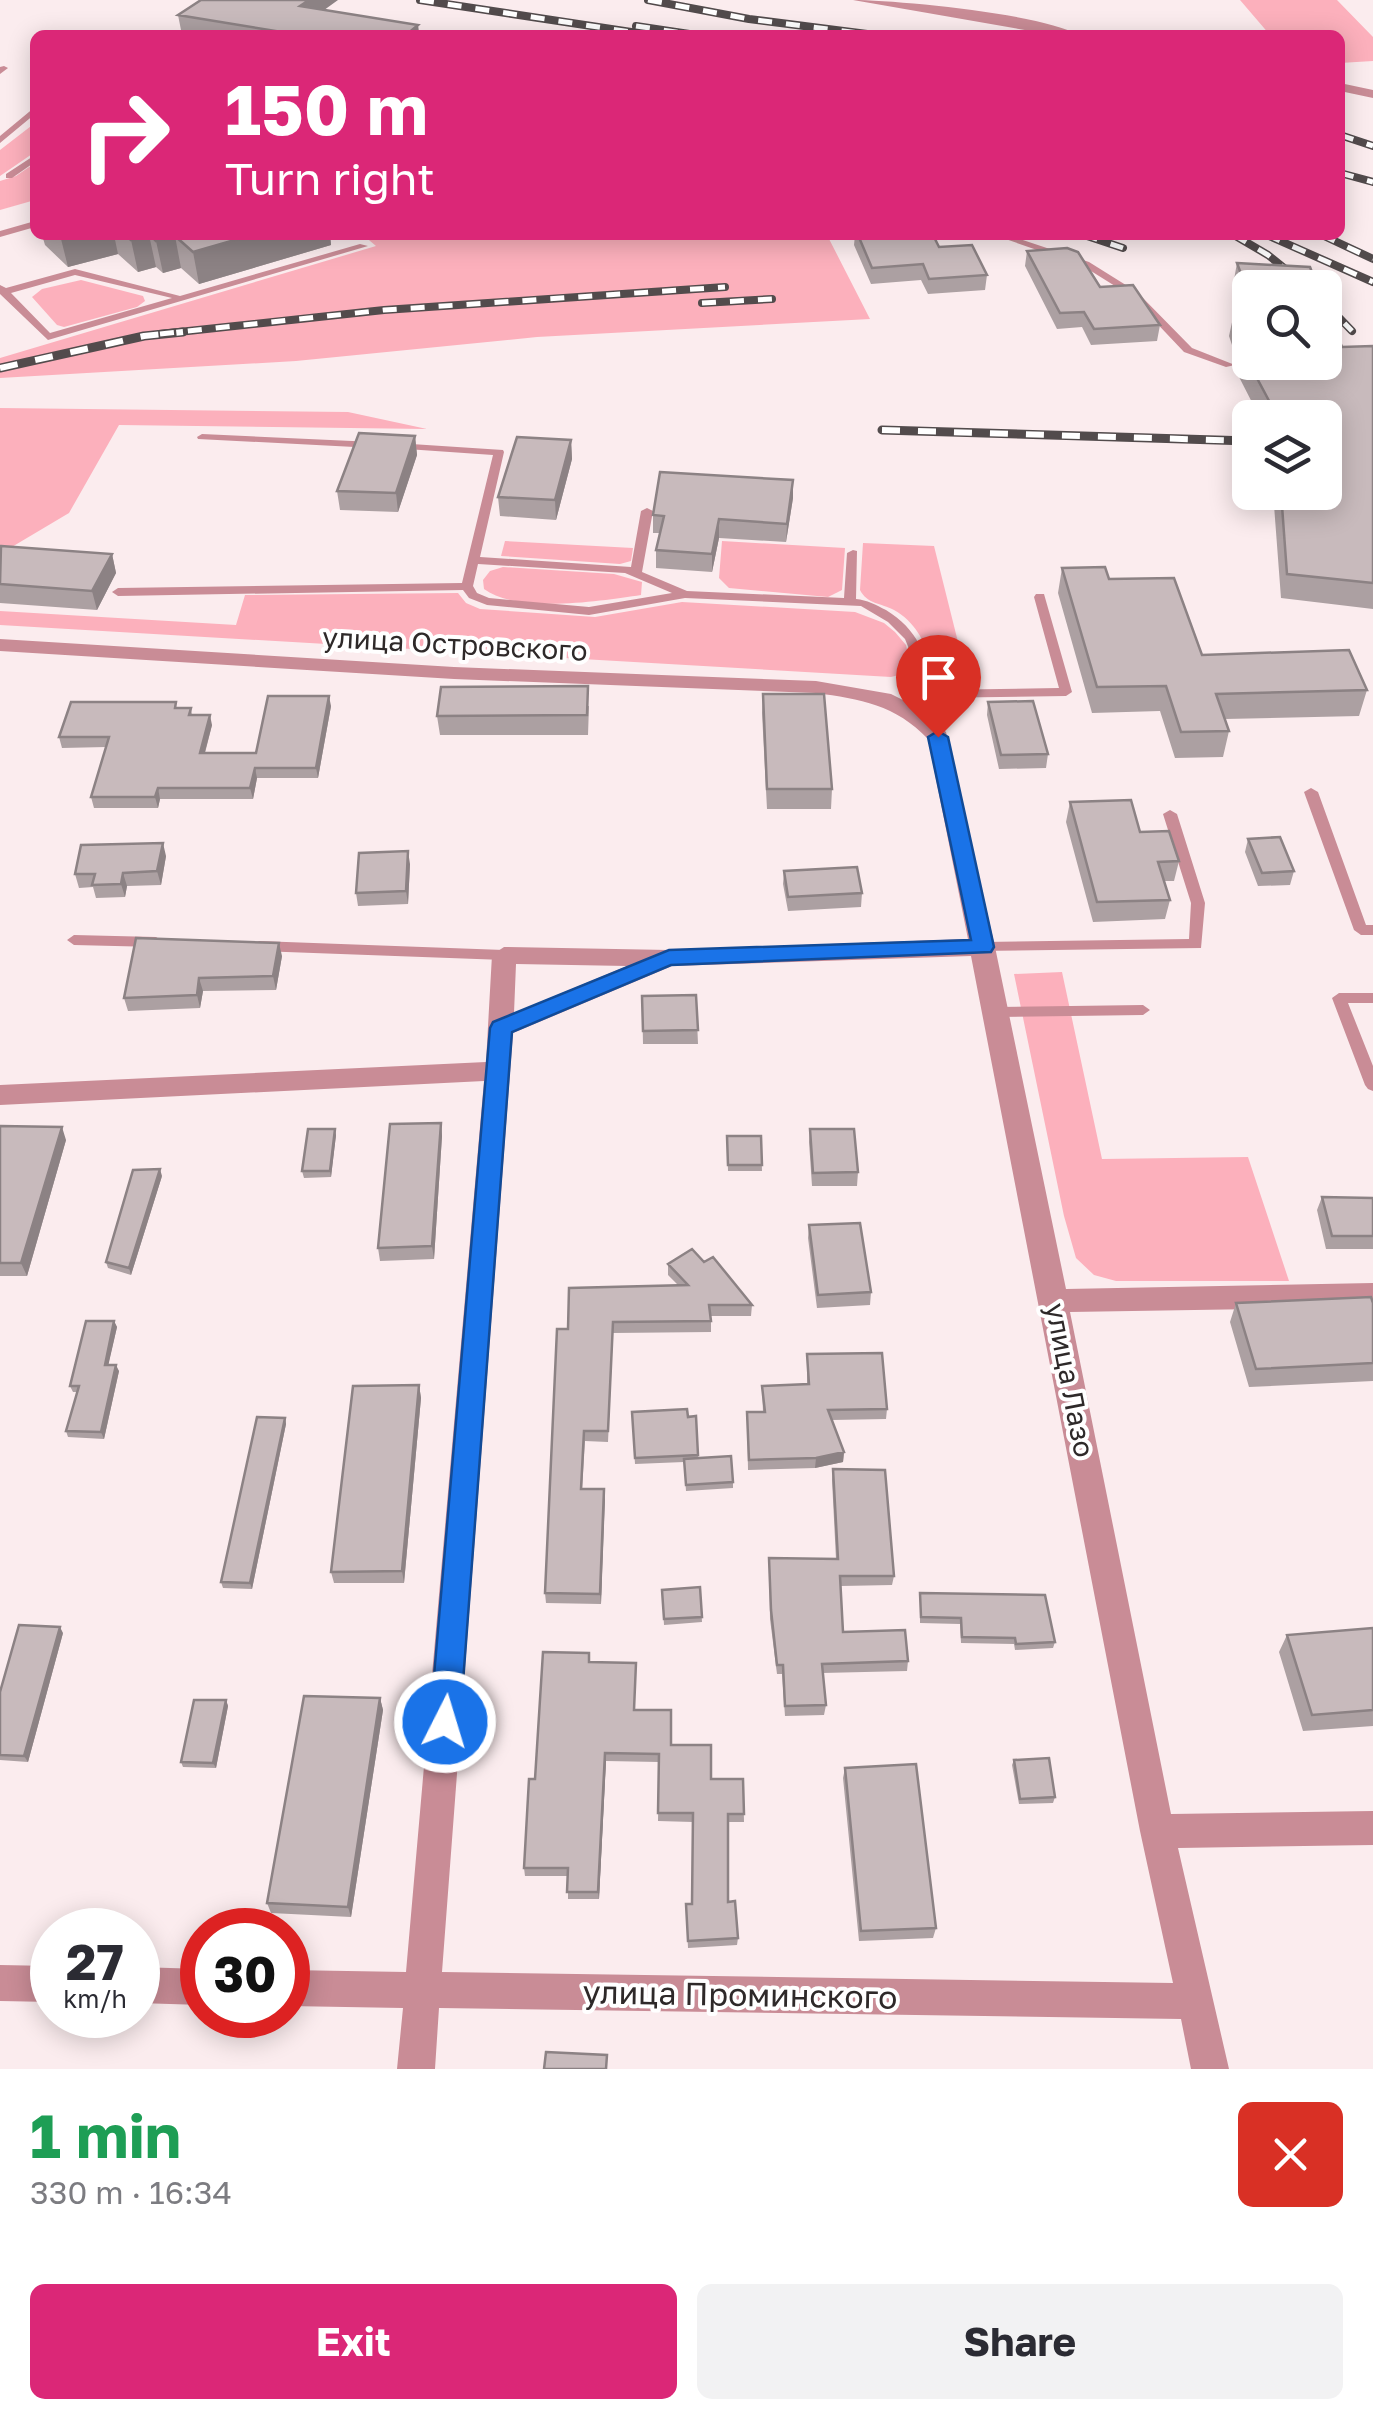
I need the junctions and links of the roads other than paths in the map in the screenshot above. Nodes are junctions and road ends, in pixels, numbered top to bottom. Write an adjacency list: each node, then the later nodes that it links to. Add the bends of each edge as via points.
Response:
1 (859, 0): 2 (street)
2 (1049, 30)
3 (1345, 89): 4 (street)
4 (1373, 94)
5 (30, 114): 6 (lane)
6 (0, 140)
7 (30, 161): 8 (lane)
8 (9, 176)
9 (30, 225): 10 (lane)
10 (0, 234)
11 (355, 240): 14 (lane, via 363,246)
12 (1014, 240): 15 (lane, via 1086,264 1134,294 1188,350)
13 (2, 290): 14 (lane, via 74,272); 14 (lane, via 48,337)
14 (184, 297)
15 (1230, 365)
16 (202, 436): 19 (lane, via 500,452)
17 (647, 511): 20 (lane)
18 (853, 552): 25 (lane)
19 (473, 560): 20 (lane); 21 (lane)
20 (636, 572): 23 (lane)
21 (466, 586): 22 (lane); 23 (lane, via 486,602 590,611)
22 (118, 592)
23 (686, 594): 25 (lane)
24 (1040, 597): 27 (lane, via 1066,692)
25 (850, 602): 27 (lane, via 886,614 914,637 922,662)
26 (0, 644): 27 (street, улица Островского, via 454,673 816,687)
27 (915, 699): 34 (street, улица Лазо, via 938,737)
28 (1311, 792): 30 (lane, via 1361,930)
29 (1170, 814): 34 (lane, via 1198,903 1196,944)
30 (1373, 930)
31 (74, 940): 32 (lane)
32 (172, 943)
33 (251, 946): 35 (lane)
34 (983, 947): 36 (street); 39 (street, улица Лазо)
35 (504, 954): 36 (street); 40 (street)
36 (669, 958): 40 (street)
37 (1373, 998): 42 (lane, via 1339,998)
38 (1143, 1010): 39 (lane)
39 (996, 1012): 45 (street, улица Лазо)
40 (501, 1028): 41 (street)
41 (499, 1071): 43 (street); 51 (street)
42 (1373, 1085)
43 (0, 1094)
44 (1373, 1296): 45 (street)
45 (1054, 1301): 47 (street, улица Лазо)
46 (1373, 1828): 47 (street)
47 (1157, 1831): 52 (street, улица Лазо)
48 (0, 1983): 49 (street)
49 (30, 1984)
50 (310, 1988): 51 (street, улица Проминского)
51 (423, 1990): 52 (street, улица Проминского); 53 (street)
52 (1192, 2001): 54 (street, улица Лазо)
53 (416, 2069)
54 (1210, 2069)

